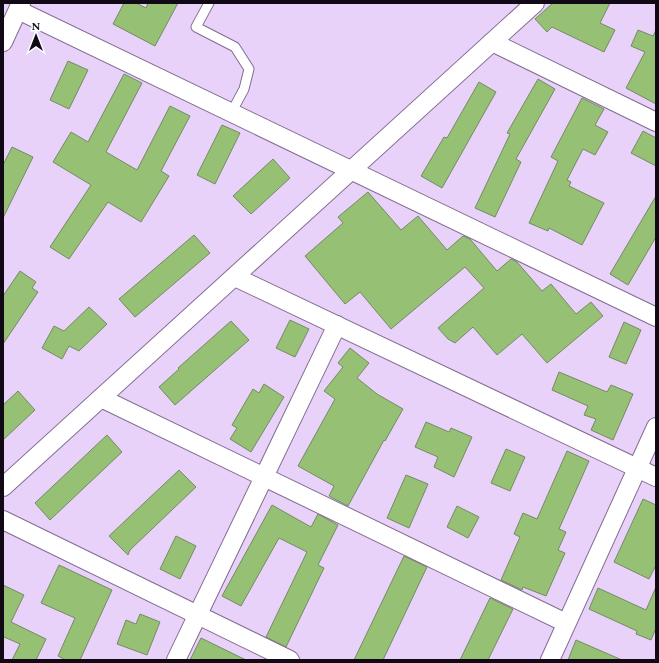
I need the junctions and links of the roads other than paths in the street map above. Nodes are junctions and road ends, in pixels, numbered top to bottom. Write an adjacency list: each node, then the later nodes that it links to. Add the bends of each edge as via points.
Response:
1 (209, 3): 6 (lane, via 196,27 235,47 250,69 244,89)
2 (535, 3): 5 (street)
3 (20, 7): 4 (street); 6 (street)
4 (3, 42)
5 (492, 42): 7 (street); 8 (street)
6 (231, 113): 8 (street)
7 (656, 122)
8 (352, 171): 9 (street); 10 (street)
9 (235, 277): 11 (street); 12 (street)
10 (656, 317)
11 (337, 326): 14 (street); 15 (street)
12 (102, 398): 15 (street); 17 (street)
13 (656, 427): 14 (street)
14 (637, 468): 16 (street); 20 (street)
15 (264, 477): 19 (street); 20 (street)
16 (656, 477)
17 (3, 487)
18 (3, 520): 19 (street)
19 (198, 615): 21 (street); 22 (street)
20 (566, 623): 23 (street)
21 (176, 660)
22 (290, 660)
23 (550, 660)

